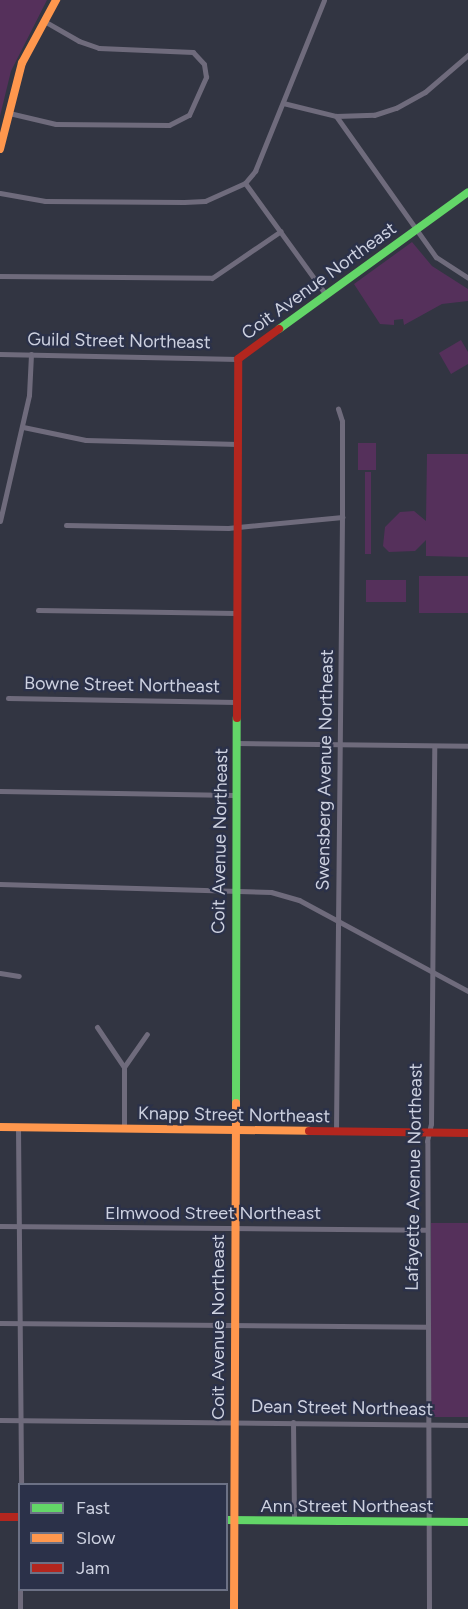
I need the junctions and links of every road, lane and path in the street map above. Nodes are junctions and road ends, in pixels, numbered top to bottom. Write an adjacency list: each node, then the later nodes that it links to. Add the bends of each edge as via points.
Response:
1 (56, 0): 3 (street)
2 (324, 0): 5 (street)
3 (44, 21): 6 (street, via 21,63); 6 (street, via 99,48 193,52 204,64 206,77 189,116 169,125 56,124)
4 (468, 55): 7 (street, via 424,92 396,108 374,115)
5 (283, 103): 7 (street); 9 (street)
6 (9, 113): 8 (street)
7 (336, 116): 12 (street)
8 (0, 149)
9 (245, 183): 11 (street, via 205,201 184,202 45,201); 13 (street)
10 (468, 192): 12 (street, Coit Avenue Northeast)
11 (0, 193)
12 (416, 229): 15 (street, via 436,256); 16 (street, Coit Avenue Northeast)
13 (280, 231): 14 (street, via 212,278); 16 (street)
14 (0, 276)
15 (468, 278)
16 (326, 295): 19 (street, Coit Avenue Northeast)
17 (0, 354): 18 (street, Guild Street Northeast)
18 (31, 354): 19 (street, Guild Street Northeast); 21 (street)
19 (237, 359): 22 (street, Coit Avenue Northeast)
20 (338, 409): 23 (street, Swensberg Avenue Northeast, via 342,421)
21 (23, 427): 22 (street, via 86,440); 24 (street)
22 (238, 444): 26 (street, Coit Avenue Northeast)
23 (342, 517): 26 (street); 32 (street, Swensberg Avenue Northeast)
24 (0, 521)
25 (66, 525): 26 (street)
26 (237, 527): 28 (street, Coit Avenue Northeast)
27 (38, 610): 28 (street)
28 (236, 614): 30 (street, Coit Avenue Northeast)
29 (8, 698): 30 (street, Bowne Street Northeast)
30 (236, 702): 31 (street, Coit Avenue Northeast)
31 (236, 743): 32 (street); 36 (street, Coit Avenue Northeast)
32 (340, 745): 33 (street); 39 (street, Swensberg Avenue Northeast)
33 (434, 746): 34 (street); 40 (street, Lafayette Avenue Northeast)
34 (468, 746)
35 (0, 791): 36 (street)
36 (234, 795): 38 (street, Coit Avenue Northeast)
37 (0, 884): 38 (street)
38 (234, 888): 39 (street, via 290,897); 50 (street, Coit Avenue Northeast)
39 (338, 921): 40 (street); 51 (street, Swensberg Avenue Northeast)
40 (431, 972): 43 (street); 52 (street, Lafayette Avenue Northeast)
41 (0, 973): 42 (street)
42 (19, 976)
43 (468, 991)
44 (97, 1027): 46 (street)
45 (147, 1034): 46 (street)
46 (124, 1067): 49 (street)
47 (0, 1126): 48 (street, Knapp Street Northeast)
48 (18, 1127): 49 (street, Knapp Street Northeast); 55 (street)
49 (124, 1128): 50 (street, Knapp Street Northeast)
50 (232, 1130): 51 (street, Knapp Street Northeast); 56 (street, Coit Avenue Northeast)
51 (336, 1131): 52 (street, Knapp Street Northeast)
52 (429, 1133): 53 (street, Knapp Street Northeast); 57 (street, Lafayette Avenue Northeast)
53 (468, 1133)
54 (0, 1226): 55 (street, Elmwood Street Northeast)
55 (19, 1226): 56 (street, Elmwood Street Northeast); 59 (street)
56 (233, 1229): 57 (street, Elmwood Street Northeast); 60 (street, Coit Avenue Northeast)
57 (426, 1230): 61 (street, Lafayette Avenue Northeast)
58 (0, 1323): 59 (street)
59 (20, 1324): 60 (street); 63 (street)
60 (233, 1326): 61 (street); 64 (street, Coit Avenue Northeast)
61 (427, 1327): 66 (street, Lafayette Avenue Northeast)
62 (0, 1420): 63 (street, Dean Street Northeast)
63 (21, 1421): 64 (street, Dean Street Northeast); 68 (street)
64 (233, 1422): 65 (street, Dean Street Northeast); 71 (street, Coit Avenue Northeast)
65 (293, 1422): 66 (street, Dean Street Northeast); 72 (street)
66 (428, 1425): 67 (street, Dean Street Northeast); 73 (street, Lafayette Avenue Northeast)
67 (468, 1425)
68 (21, 1483)
69 (0, 1517): 70 (street)
70 (18, 1517)
71 (230, 1520): 72 (street, Ann Street Northeast); 77 (street, Coit Avenue Northeast)
72 (294, 1520): 73 (street, Ann Street Northeast)
73 (428, 1521): 74 (street, Ann Street Northeast); 78 (street, Lafayette Avenue Northeast)
74 (468, 1522)
75 (20, 1591): 76 (street)
76 (20, 1609)
77 (234, 1609)
78 (429, 1609)

